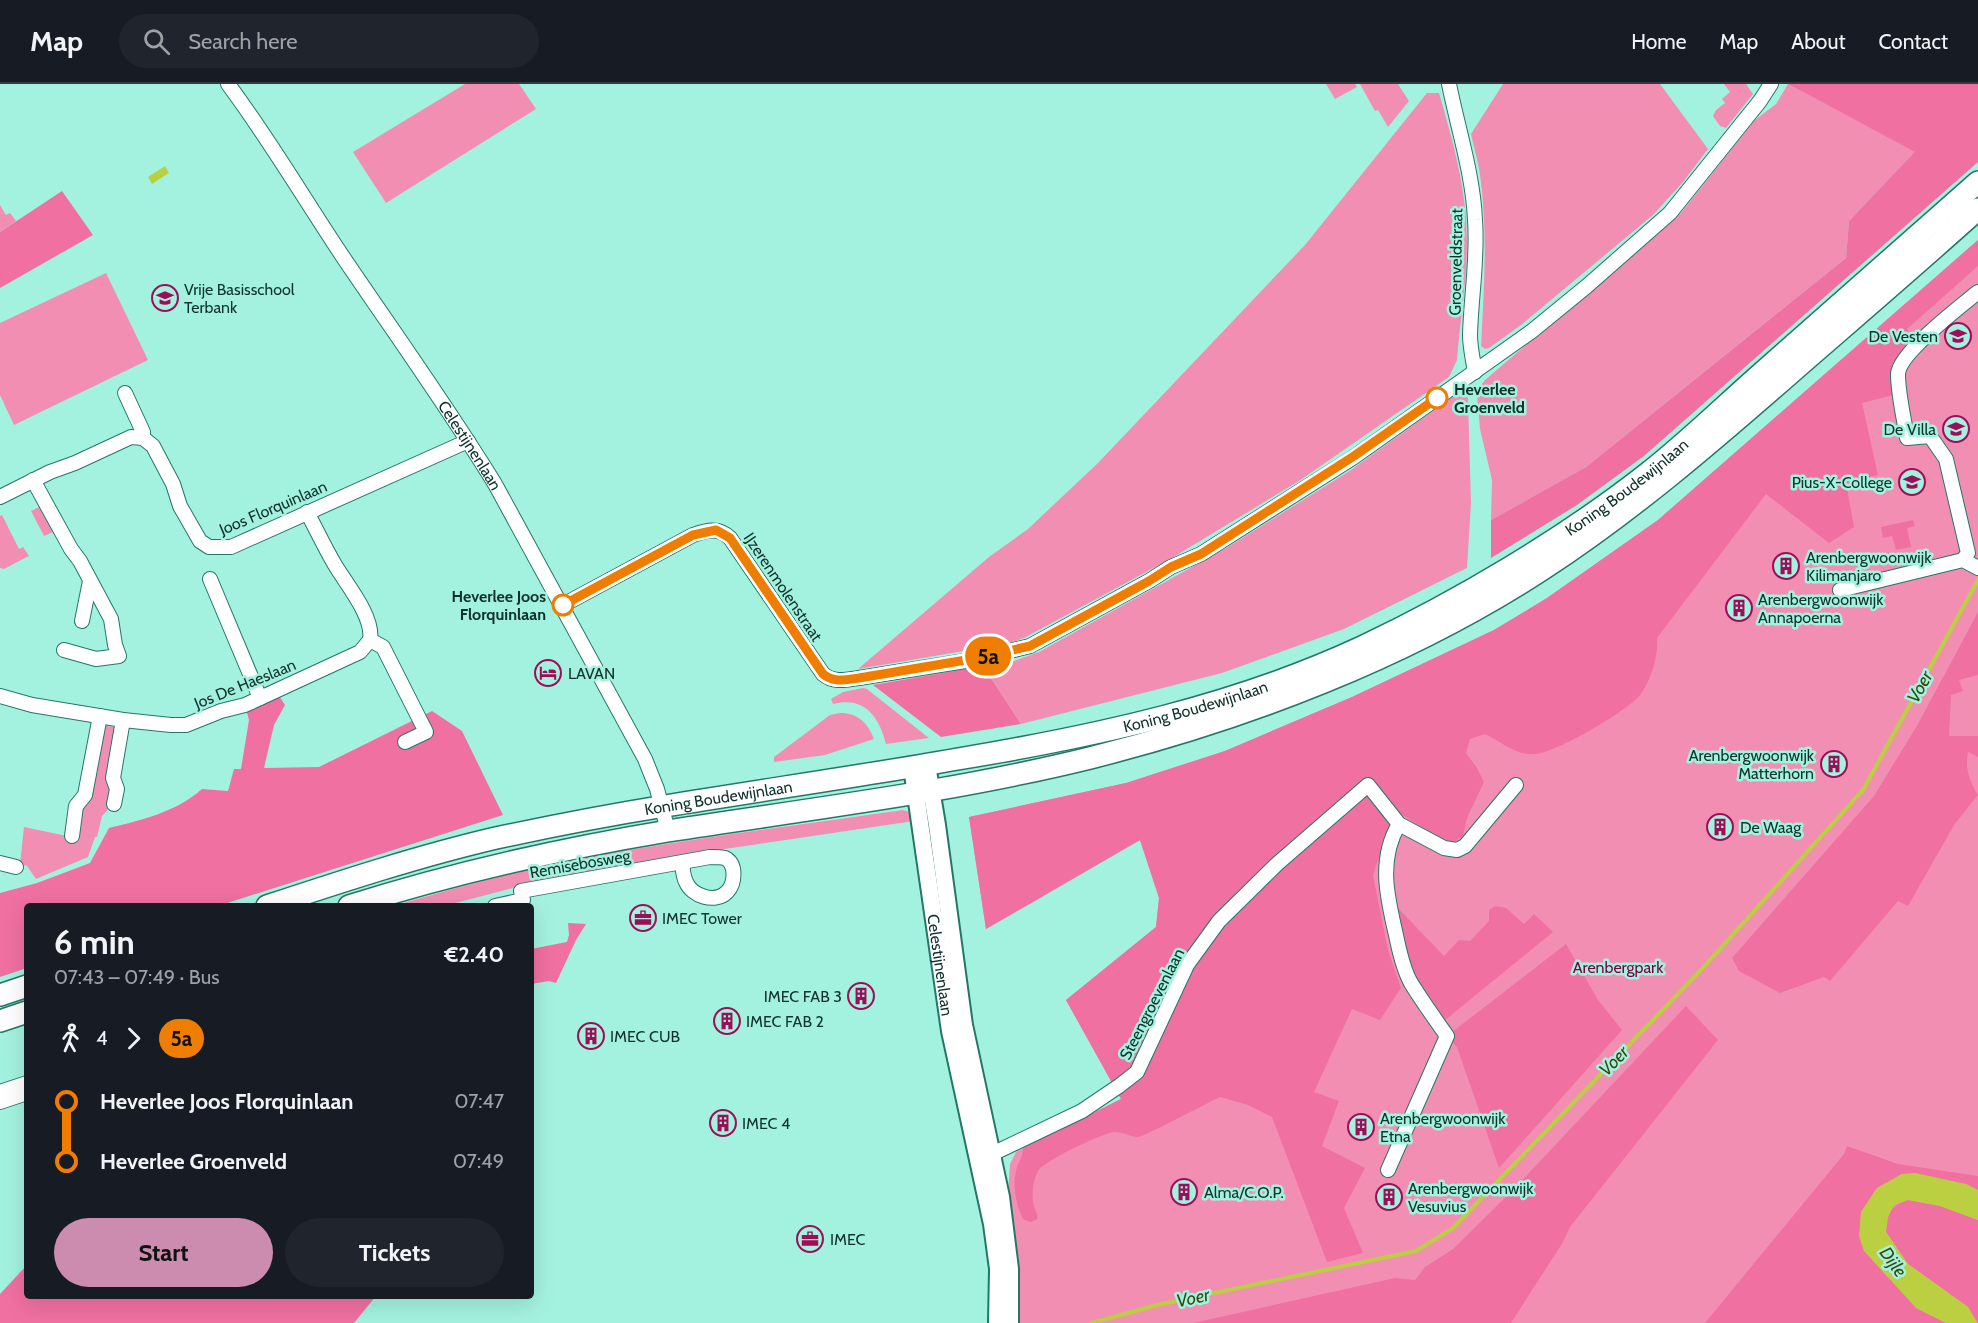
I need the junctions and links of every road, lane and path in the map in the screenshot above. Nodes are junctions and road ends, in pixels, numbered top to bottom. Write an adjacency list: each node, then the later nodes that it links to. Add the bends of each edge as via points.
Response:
1 (228, 84): 10 (street, Celestijnenlaan)
2 (1449, 84): 7 (street, Groenveldstraat, via 1474,208 1476,257 1470,338)
3 (1771, 84): 7 (street, via 1670,213 1559,308)
4 (1978, 183): 27 (highway, Koning Boudewijnlaan, via 1649,472 1516,563 1445,603 1362,647 1197,707 1093,735)
5 (1978, 209): 29 (highway, Koning Boudewijnlaan, via 1692,460 1582,543 1477,609 1362,665 1191,729 1034,771)
6 (1978, 292): 14 (street, via 1917,345 1898,371 1907,438 1930,436 1946,459)
7 (1475, 372): 18 (street, IJzerenmolenstraat, via 1354,456 1201,554 1030,646 842,681 831,679 823,674 730,538 716,530 693,535)
8 (125, 393): 9 (street, Joos Florquinlaan)
9 (143, 438): 11 (street, via 131,437); 13 (street, Joos Florquinlaan, via 153,446 192,530 209,547 231,547)
10 (468, 441): 13 (street, Joos Florquinlaan); 18 (street, Celestijnenlaan)
11 (33, 480): 12 (street); 16 (street)
12 (0, 497)
13 (306, 512): 20 (street, via 349,585 370,627)
14 (1971, 564): 17 (street)
15 (210, 579): 23 (street)
16 (90, 581): 19 (street); 21 (street, via 111,619 119,656 96,659)
17 (1840, 590)
18 (563, 605): 31 (street, Celestijnenlaan, via 645,759)
19 (82, 621)
20 (370, 640): 23 (street, Jos De Haeslaan, via 360,652); 26 (street, via 382,647 429,736)
21 (64, 650)
22 (0, 696): 24 (street, Jos De Haeslaan)
23 (260, 698): 25 (street, Jos De Haeslaan, via 186,725)
24 (100, 716): 25 (street, Jos De Haeslaan); 34 (street, via 85,795 76,806)
25 (123, 720): 30 (street, via 113,778 117,789)
26 (405, 742)
27 (919, 766): 29 (street, Celestijnenlaan); 31 (highway, Koning Boudewijnlaan)
28 (1516, 785): 32 (street, via 1466,846 1457,850 1444,848)
29 (924, 791): 33 (highway, Koning Boudewijnlaan); 49 (street, Celestijnenlaan, via 951,1031)
30 (114, 804)
31 (663, 807): 33 (street, Celestijnenlaan); 38 (highway, Koning Boudewijnlaan, via 448,850)
32 (1400, 824): 49 (street, Steengroevenlaan, via 1368,785 1218,921 1187,965 1137,1072 1082,1111); 50 (street, via 1385,870 1387,897 1410,981 1447,1036)
33 (668, 831): 39 (highway, Koning Boudewijnlaan, via 509,861)
34 (72, 836)
35 (0, 863): 37 (street)
36 (682, 863): 40 (street, Remisebosweg, via 521,891 523,900)
37 (16, 867)
38 (277, 903)
39 (359, 903)
40 (509, 903)
41 (24, 987): 42 (highway)
42 (0, 995)
43 (24, 1013): 44 (highway)
44 (0, 1021)
45 (24, 1084): 46 (street)
46 (0, 1092)
47 (24, 1094): 48 (street)
48 (0, 1102)
49 (985, 1156): 51 (street, Celestijnenlaan, via 998,1269); 52 (street, Celestijnenlaan, via 1001,1197 1010,1269)
50 (1388, 1170)
51 (997, 1323)
52 (1010, 1323)

